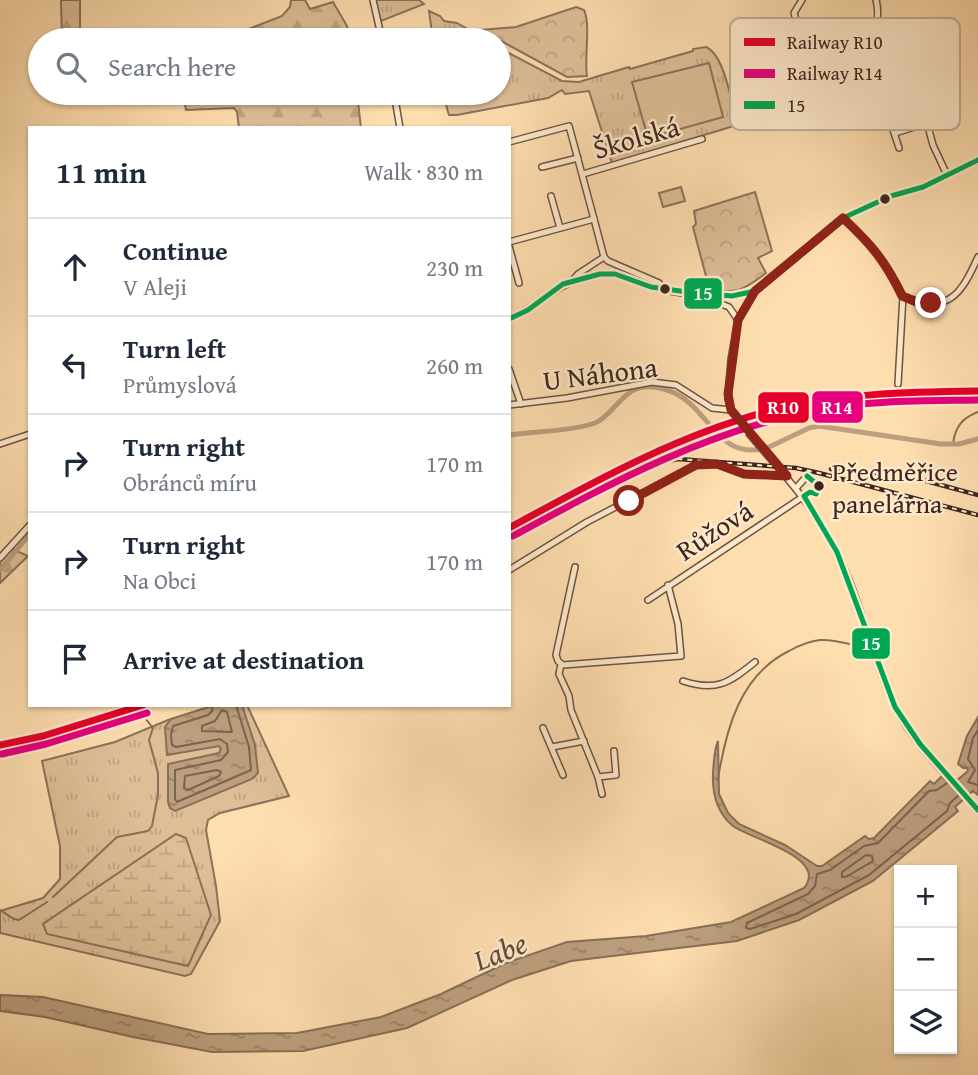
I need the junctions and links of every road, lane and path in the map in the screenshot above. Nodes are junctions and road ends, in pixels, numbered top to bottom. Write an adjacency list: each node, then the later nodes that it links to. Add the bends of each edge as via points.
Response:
1 (373, 0): 6 (street)
2 (802, 0): 4 (street, via 794,13)
3 (876, 0): 5 (street)
4 (796, 18)
5 (878, 18)
6 (379, 28)
7 (396, 105): 8 (street)
8 (400, 126)
9 (894, 130): 12 (street)
10 (905, 130): 12 (street)
11 (929, 130): 20 (street)
12 (895, 133): 15 (street)
13 (702, 139): 19 (street, Školská)
14 (511, 141): 16 (street, Školská, via 569,126)
15 (899, 148)
16 (578, 158): 18 (street, Školská); 19 (street, Školská)
17 (978, 160): 20 (street)
18 (542, 167)
19 (583, 174): 23 (street, Školská)
20 (947, 175): 22 (street)
21 (551, 196): 24 (street)
22 (843, 218): 32 (street); 34 (street, via 874,247)
23 (594, 219): 24 (street); 27 (street, Školská)
24 (560, 228): 25 (street)
25 (511, 243)
26 (511, 252): 30 (street)
27 (604, 257): 29 (street); 31 (street)
28 (978, 257): 34 (street, via 965,285 950,299 919,303)
29 (573, 280): 31 (street, via 607,273); 35 (street)
30 (519, 283)
31 (663, 288): 33 (street)
32 (755, 291): 33 (street, via 732,296); 36 (street)
33 (695, 293): 36 (street, via 729,307)
34 (902, 296): 38 (street)
35 (511, 318)
36 (738, 320): 41 (street, via 728,394)
37 (511, 375): 39 (street)
38 (898, 384)
39 (521, 404): 40 (street, U Náhona); 41 (street, U Náhona, via 652,382 676,385 712,408)
40 (511, 405)
41 (731, 410): 44 (street)
42 (28, 435): 43 (street)
43 (0, 444)
44 (787, 476): 46 (street); 51 (street, via 744,474 717,464 696,465)
45 (807, 476): 46 (street)
46 (797, 487): 47 (street)
47 (804, 496): 52 (street, Růžová); 64 (street, via 837,552 895,707 920,744)
48 (28, 527): 49 (street)
49 (0, 558)
50 (575, 567): 55 (street, via 556,655)
51 (511, 568)
52 (668, 585): 53 (street, Růžová); 55 (street, via 681,656)
53 (648, 600)
54 (755, 662): 56 (street, via 732,680 713,687)
55 (562, 664): 58 (street, via 559,674)
56 (683, 681)
57 (543, 727): 59 (street)
58 (584, 741): 59 (street); 62 (street)
59 (552, 747): 61 (street)
60 (614, 751): 62 (street, via 616,775)
61 (563, 775)
62 (598, 777): 63 (street)
63 (602, 794)
64 (978, 810)

